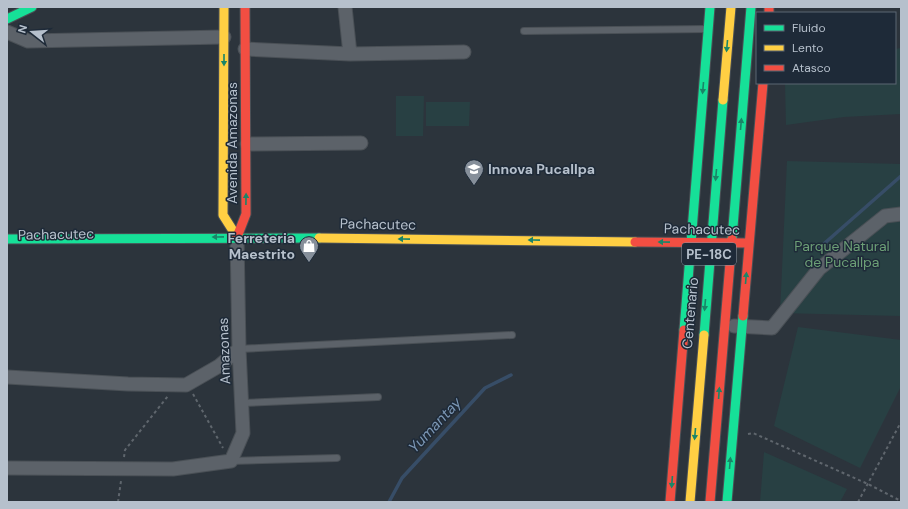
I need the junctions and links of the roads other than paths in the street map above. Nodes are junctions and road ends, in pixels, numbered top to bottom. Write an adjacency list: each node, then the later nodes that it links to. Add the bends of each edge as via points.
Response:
1 (32, 7): 8 (main road)
2 (224, 7): 12 (main road, Avenida Amazonas)
3 (245, 7): 13 (main road, Avenida Amazonas)
4 (345, 7): 15 (street)
5 (710, 7): 9 (main road)
6 (731, 7): 22 (main road, Centenario / PE-18C, one-way to 22)
7 (751, 7): 23 (main road, PE-18C, one-way to 7)
8 (9, 14)
9 (708, 28): 10 (lane); 25 (main road, one-way to 25)
10 (524, 31)
11 (7, 32): 12 (street, via 28,42)
12 (224, 36): 21 (main road, Avenida Amazonas, one-way to 21, via 223,215)
13 (245, 49): 15 (street); 18 (main road, Avenida Amazonas)
14 (464, 52): 15 (street)
15 (350, 54)
16 (762, 84): 24 (main road)
17 (361, 143): 18 (street)
18 (246, 144): 21 (main road, Avenida Amazonas, one-way to 18, via 246,214)
19 (901, 214): 30 (street, via 885,216 819,269 772,328)
20 (7, 239): 21 (main road, Pachacutec, one-way to 20)
21 (237, 241): 25 (main road, Pachacutec); 26 (main road, Pachacutec); 32 (street, Amazonas)
22 (710, 242): 23 (main road, Pachacutec); 25 (main road, Pachacutec); 27 (main road, Centenario / PE-18C)
23 (730, 242): 24 (main road, Pachacutec); 28 (main road, PE-18C)
24 (749, 243): 30 (main road, one-way to 24)
25 (690, 247): 27 (main road, Pachacutec); 39 (main road, one-way to 39)
26 (31, 248)
27 (709, 252): 28 (main road, Pachacutec); 40 (main road, Centenario / PE-18C, one-way to 40)
28 (730, 252): 29 (main road, PE-18C)
29 (724, 325): 30 (street); 41 (main road, PE-18C, one-way to 29)
30 (742, 327): 42 (main road, one-way to 30)
31 (512, 335): 32 (lane)
32 (239, 349): 33 (street, via 219,366 186,385); 35 (street, Amazonas)
33 (7, 377)
34 (378, 397): 35 (lane)
35 (242, 403): 37 (street, Amazonas, via 243,433)
36 (337, 458): 37 (lane)
37 (230, 461): 38 (street, via 174,469)
38 (7, 468)
39 (670, 502)
40 (690, 502)
41 (710, 502)
42 (727, 502)

